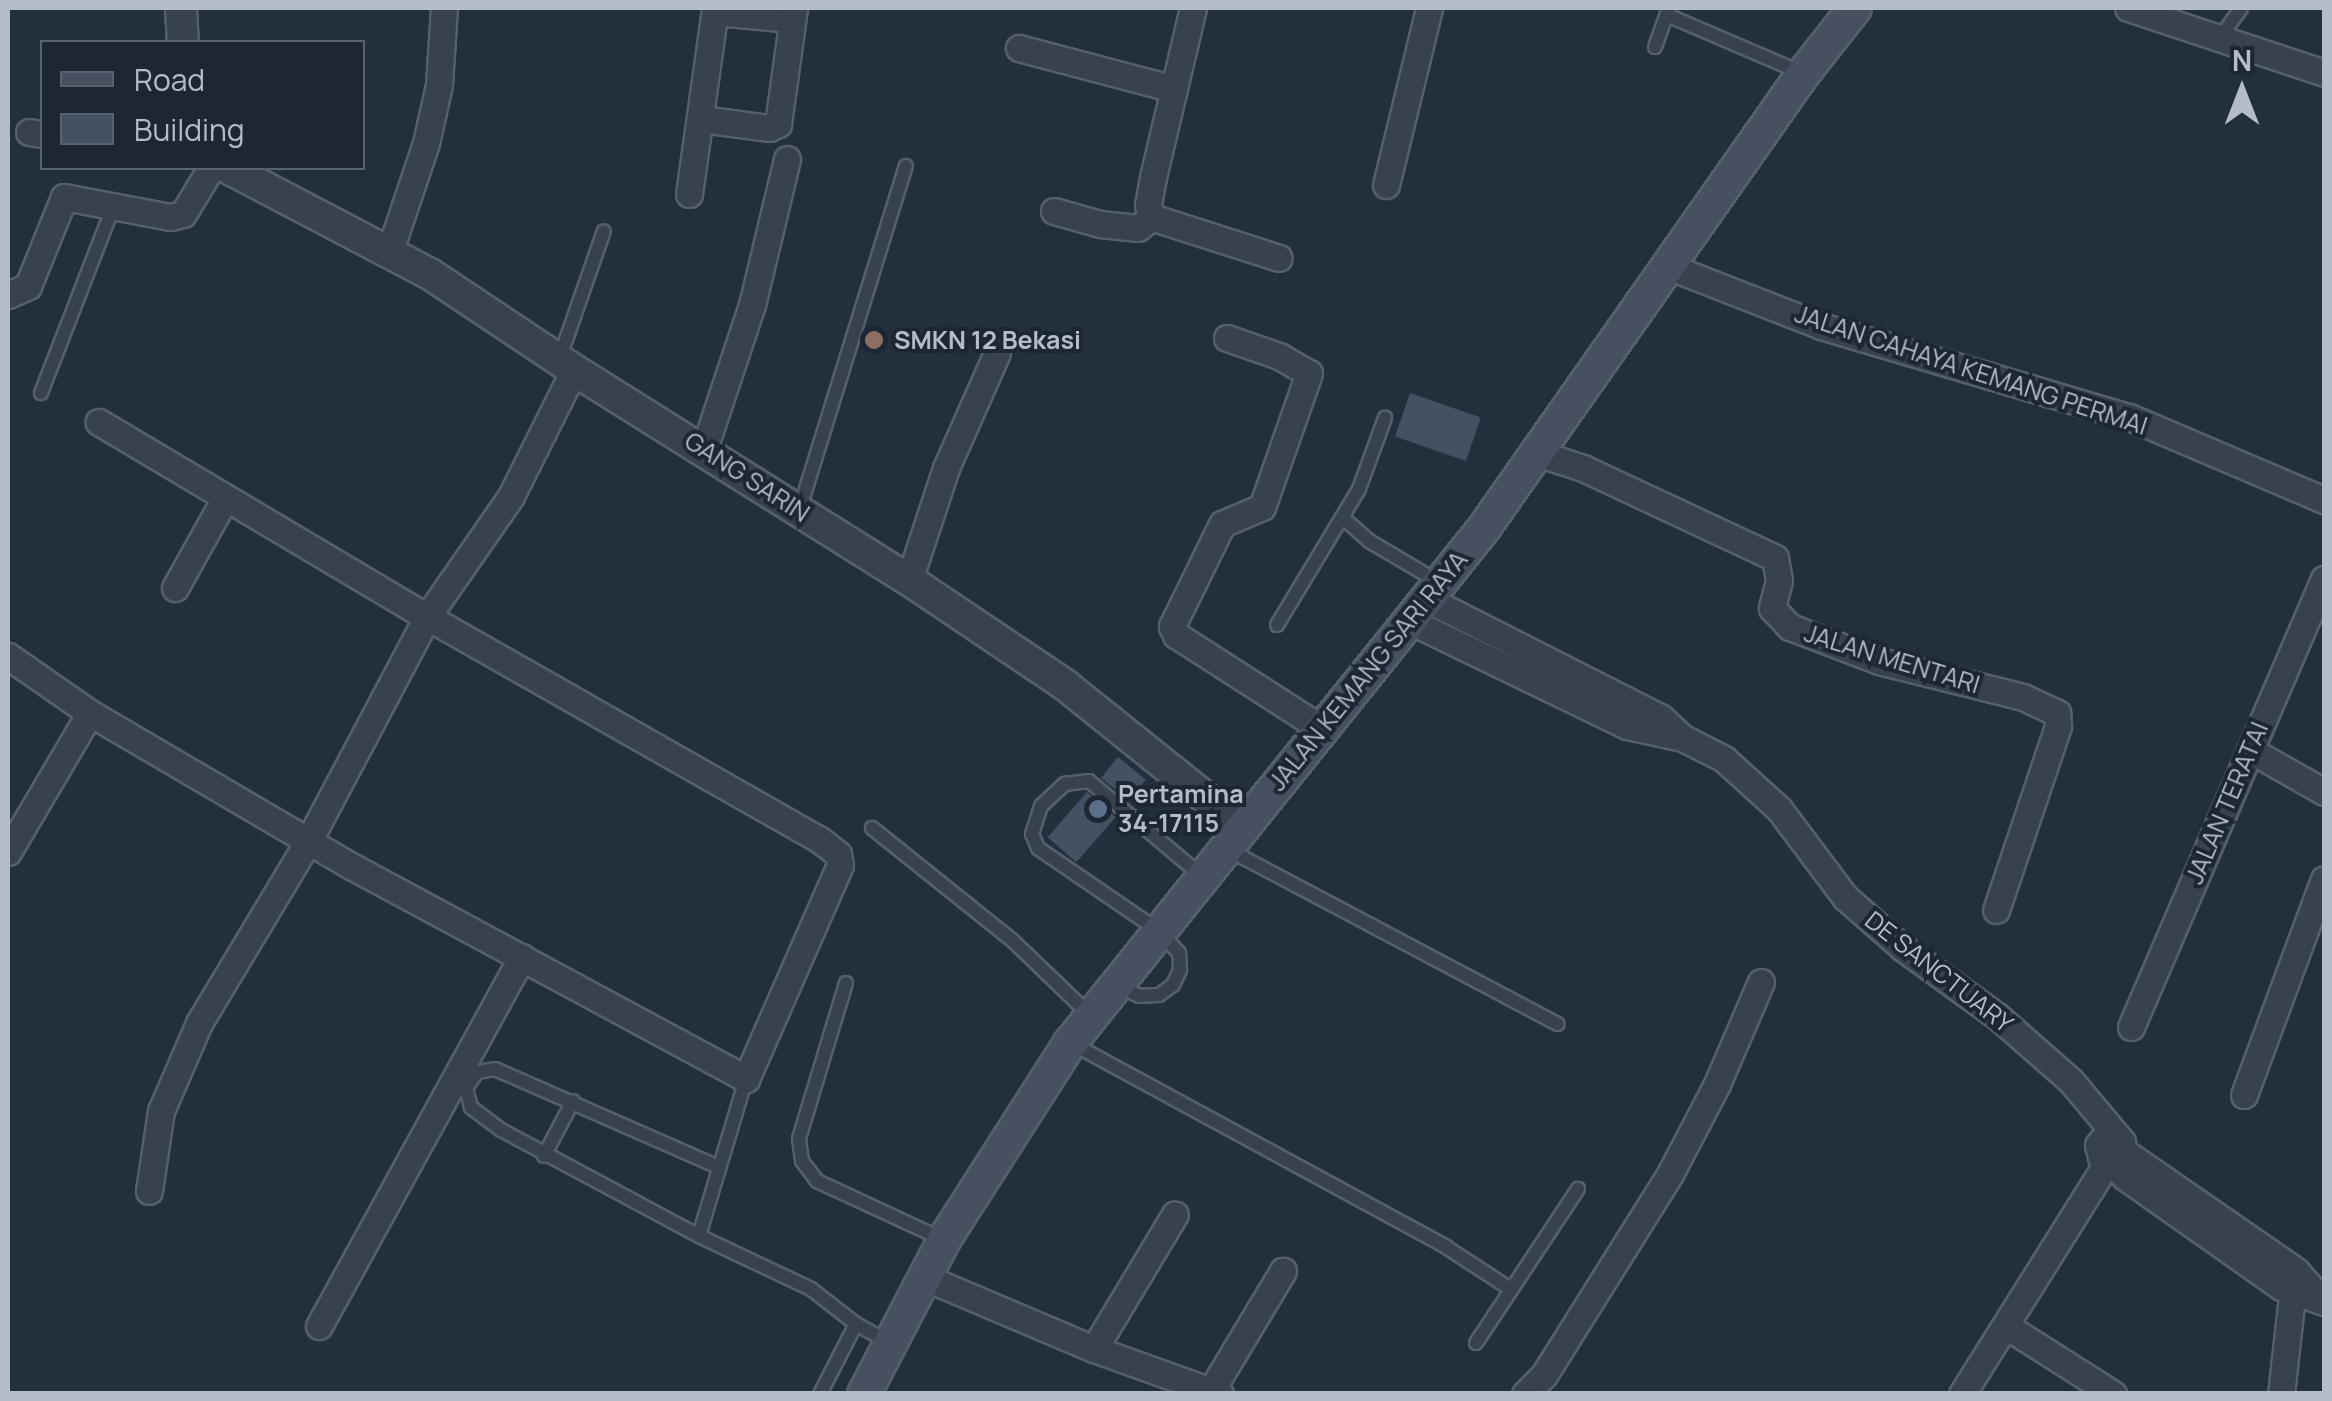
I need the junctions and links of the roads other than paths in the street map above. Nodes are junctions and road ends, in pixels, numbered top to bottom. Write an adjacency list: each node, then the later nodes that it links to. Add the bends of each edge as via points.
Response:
1 (181, 8): 13 (street)
2 (444, 8): 30 (street, via 434,104)
3 (1192, 8): 18 (street)
4 (1429, 8): 24 (street)
5 (1855, 8): 17 (main road, JALAN KEMANG SARI RAYA)
6 (2128, 8): 11 (street)
7 (2241, 8): 12 (lane)
8 (715, 10): 10 (street); 19 (street)
9 (1668, 11): 14 (lane); 17 (lane)
10 (793, 13): 19 (street, via 778,124)
11 (2198, 17): 12 (street)
12 (2221, 36): 16 (street)
13 (183, 40)
14 (1654, 47)
15 (1019, 48): 18 (street)
16 (2324, 72)
17 (1803, 74): 32 (main road, JALAN KEMANG SARI RAYA)
18 (1174, 90): 28 (street, via 1153,177)
19 (702, 119): 25 (street)
20 (787, 159): 40 (street, via 752,306)
21 (906, 166): 44 (lane)
22 (210, 170): 26 (street, via 183,214)
23 (232, 170): 30 (street, GANG SARIN)
24 (1386, 185)
25 (689, 194)
26 (114, 206): 33 (street, via 64,197 28,286); 37 (lane)
27 (1054, 210): 28 (street, via 1138,228)
28 (1151, 217): 31 (street)
29 (604, 232): 36 (lane)
30 (389, 253): 36 (street, GANG SARIN)
31 (1279, 258)
32 (1670, 267): 41 (main road, JALAN KEMANG SARI RAYA); 43 (street, JALAN CAHAYA KEMANG PERMAI, via 1821,326 2128,417)
33 (8, 296)
34 (1227, 338): 55 (street, via 1310,373 1262,507 1222,524 1172,626)
35 (997, 353): 46 (street, via 946,468)
36 (567, 364): 40 (street, GANG SARIN); 50 (street, via 511,496)
37 (42, 393)
38 (1385, 418): 45 (lane)
39 (98, 422): 42 (street)
40 (704, 449): 44 (street, GANG SARIN)
41 (1540, 454): 49 (main road, JALAN KEMANG SARI RAYA); 64 (street, JALAN MENTARI, via 1584,468 1774,558 1779,580 1772,608 1781,623 1879,660 2053,710 2058,726)
42 (225, 498): 48 (street); 50 (street)
43 (2324, 500)
44 (799, 510): 46 (street, GANG SARIN)
45 (1344, 518): 49 (lane); 51 (lane)
46 (908, 580): 59 (street, GANG SARIN, via 1065,685)
47 (2324, 580): 52 (street, JALAN TERATAI)
48 (175, 588)
49 (1426, 601): 55 (main road, JALAN KEMANG SARI RAYA); 77 (street, DE SANCTUARY, via 1627,726 1682,738 1750,778 1845,896 2071,1081 2102,1114)
50 (427, 617): 60 (street); 74 (street, via 838,854 840,865)
51 (1277, 625)
52 (2314, 629): 56 (street, JALAN TERATAI)
53 (8, 656): 54 (street)
54 (90, 713): 60 (street); 61 (street)
55 (1320, 728): 59 (main road, JALAN KEMANG SARI RAYA)
56 (2250, 750): 57 (street); 72 (street, JALAN TERATAI)
57 (2324, 792)
58 (872, 828): 70 (lane, via 1012,940)
59 (1232, 837): 62 (main road, JALAN KEMANG SARI RAYA); 71 (lane)
60 (309, 840): 66 (street); 81 (street, via 199,1023 160,1111)
61 (8, 852)
62 (1202, 876): 65 (main road, JALAN KEMANG SARI RAYA); 65 (lane, via 1089,781 1065,784 1041,806 1032,834 1038,848)
63 (2324, 880): 75 (street)
64 (1996, 910)
65 (1159, 932): 69 (main road, JALAN KEMANG SARI RAYA); 69 (lane, via 1179,953 1173,986 1139,996)
66 (522, 957): 74 (street); 91 (street)
67 (1761, 982): 99 (street, via 1670,1174 1544,1375)
68 (846, 983): 84 (lane, via 799,1139 802,1162 817,1181)
69 (1116, 986): 70 (main road, JALAN KEMANG SARI RAYA)
70 (1091, 1017): 73 (main road, JALAN KEMANG SARI RAYA)
71 (1557, 1024)
72 (2131, 1028)
73 (1070, 1043): 84 (main road, JALAN KEMANG SARI RAYA); 88 (lane, via 1446,1247)
74 (746, 1078): 79 (lane)
75 (2244, 1095)
76 (573, 1101): 78 (lane); 78 (lane, via 495,1069 483,1068 471,1079 465,1098 471,1107); 79 (lane)
77 (2108, 1154): 87 (street, DE SANCTUARY, via 2125,1177); 92 (street)
78 (544, 1156): 83 (lane)
79 (718, 1166): 83 (lane)
80 (1578, 1189): 88 (lane)
81 (149, 1191)
82 (1175, 1214): 95 (street)
83 (699, 1236): 90 (lane, via 811,1289)
84 (944, 1240): 86 (main road, JALAN KEMANG SARI RAYA)
85 (1284, 1271): 96 (street)
86 (924, 1277): 93 (main road, JALAN KEMANG SARI RAYA); 95 (street)
87 (2293, 1281): 89 (street); 102 (street)
88 (1509, 1288): 94 (lane)
89 (2324, 1301)
90 (856, 1324): 93 (lane); 97 (lane)
91 (319, 1326)
92 (2006, 1326): 100 (street); 101 (street)
93 (888, 1342): 98 (main road, JALAN KEMANG SARI RAYA)
94 (1476, 1342)
95 (1094, 1348): 96 (street)
96 (1216, 1391)
97 (820, 1394)
98 (864, 1394)
99 (1525, 1394)
100 (1962, 1394)
101 (2113, 1394)
102 (2280, 1394)

